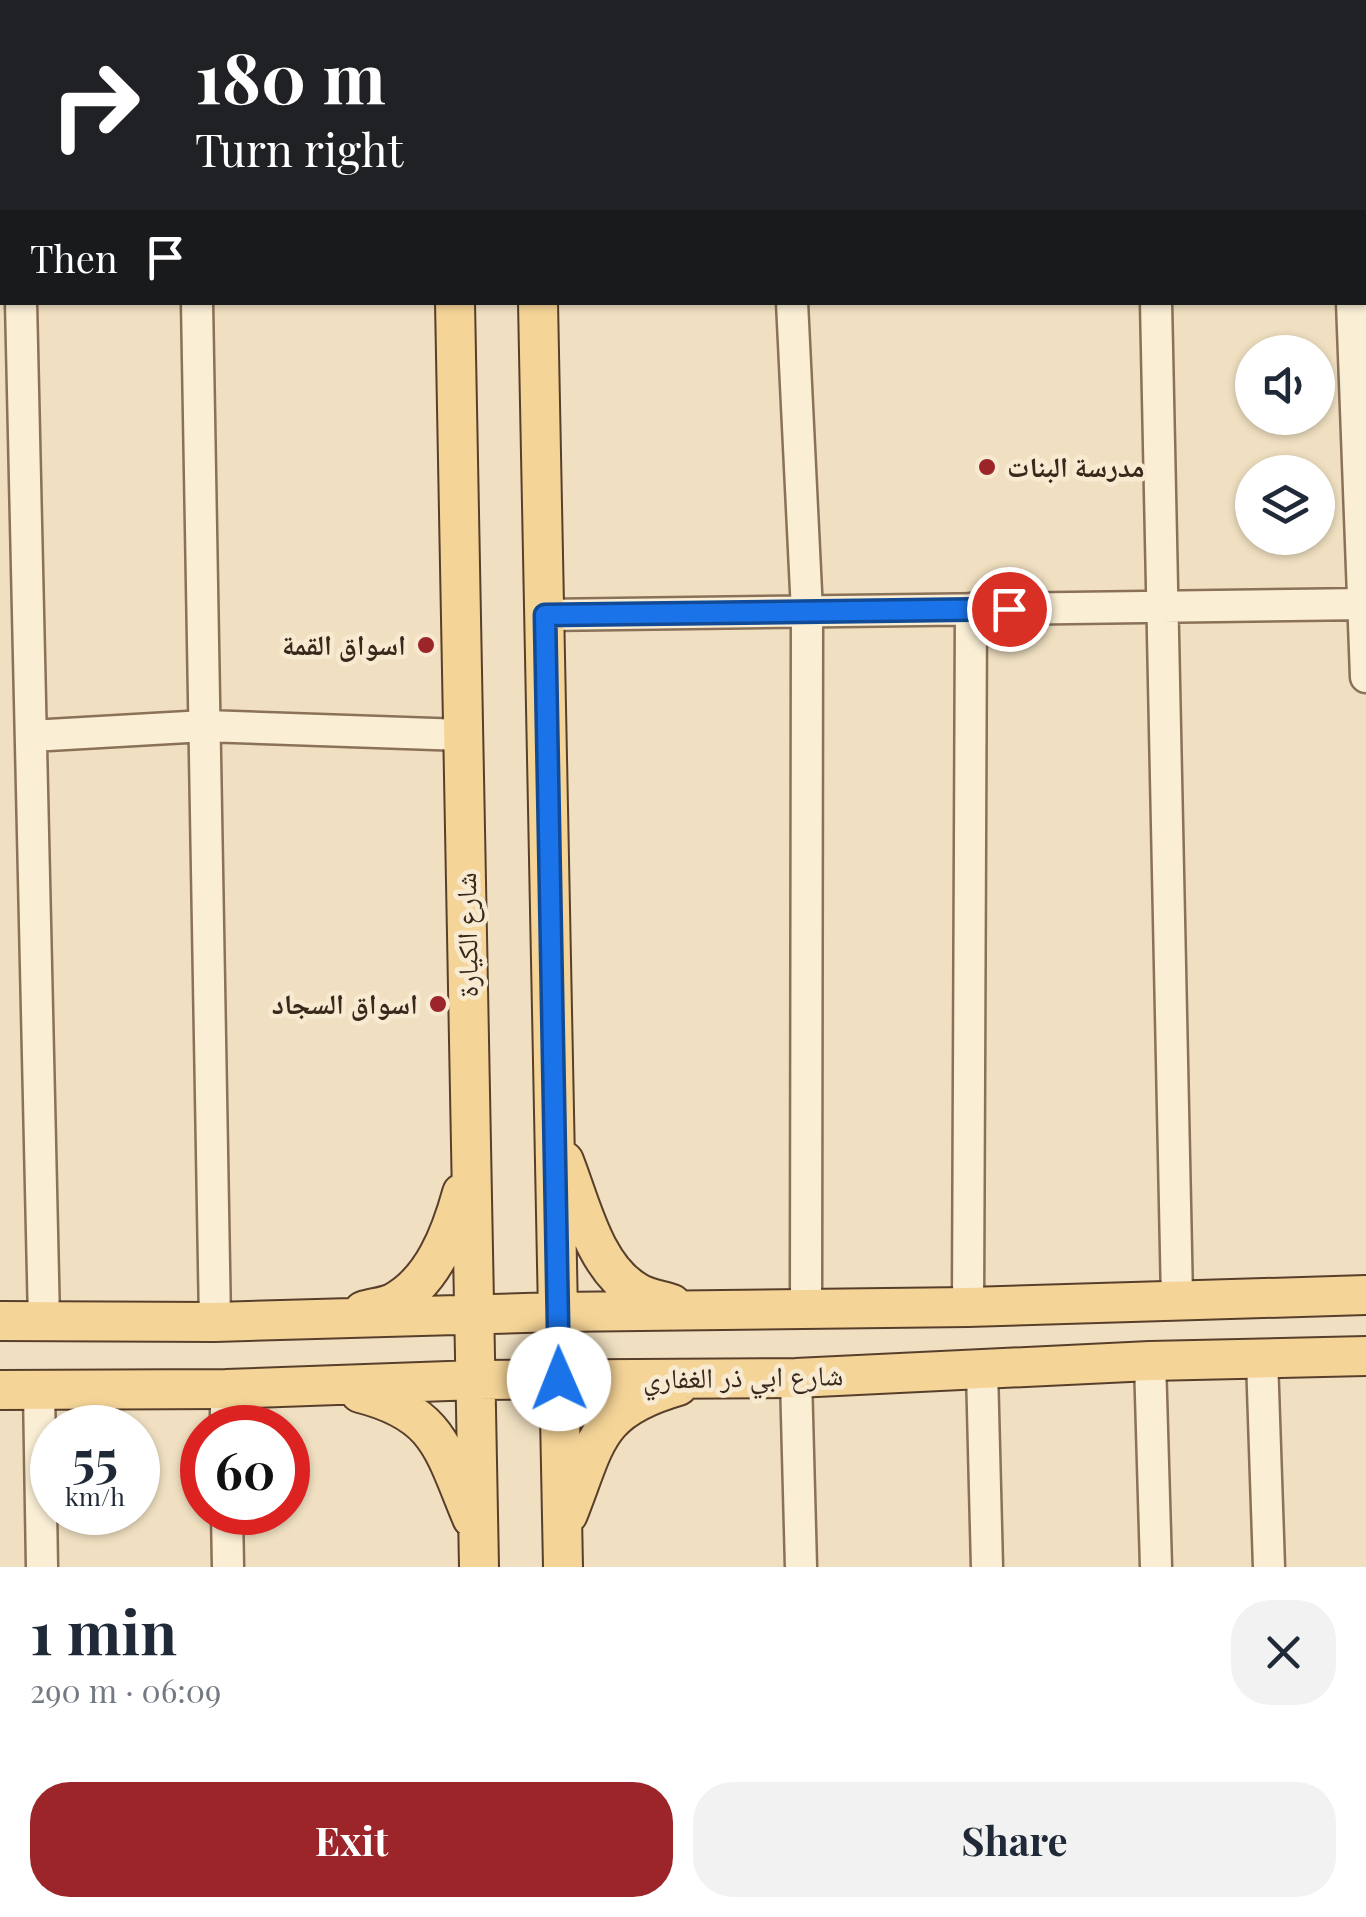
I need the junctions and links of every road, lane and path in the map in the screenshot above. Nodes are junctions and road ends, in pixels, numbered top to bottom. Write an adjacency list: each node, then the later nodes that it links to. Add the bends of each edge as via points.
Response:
1 (21, 305): 13 (street)
2 (197, 305): 15 (street)
3 (455, 305): 16 (main road, شارع الكيارة)
4 (538, 305): 12 (main road)
5 (792, 305): 11 (street)
6 (1156, 305): 9 (street)
7 (1352, 305): 8 (street)
8 (1365, 604): 9 (street); 14 (street)
9 (1162, 607): 10 (street); 21 (street)
10 (971, 609): 11 (street); 22 (street)
11 (806, 612): 12 (street); 24 (street)
12 (545, 615): 18 (main road)
13 (14, 617): 17 (street)
14 (1366, 677)
15 (204, 726): 16 (street); 17 (street); 30 (street)
16 (463, 735): 19 (main road, شارع الكيارة)
17 (31, 736): 29 (street)
18 (555, 1138): 23 (main road, via 613,1272 636,1292); 25 (main road)
19 (472, 1161): 26 (main road, شارع الكيارة); 27 (main road, via 449,1233 418,1283 393,1302)
20 (1366, 1295): 21 (main road)
21 (1177, 1299): 22 (main road)
22 (968, 1307): 24 (main road)
23 (694, 1310): 24 (main road); 25 (main road)
24 (806, 1310)
25 (558, 1312): 26 (main road); 37 (main road)
26 (474, 1315): 27 (main road); 38 (main road, شارع الكيارة)
27 (336, 1319): 30 (main road)
28 (0, 1321): 29 (main road)
29 (44, 1321): 30 (main road)
30 (214, 1322)
31 (1366, 1356): 32 (main road, شارع ابي ذر الغفاري)
32 (1262, 1359): 33 (main road, شارع ابي ذر الغفاري); 52 (street)
33 (1150, 1361): 34 (main road, شارع ابي ذر الغفاري); 51 (street)
34 (982, 1370): 36 (main road, شارع ابي ذر الغفاري); 50 (street)
35 (704, 1378): 36 (main road, شارع ابي ذر الغفاري); 37 (main road, شارع ابي ذر الغفاري); 45 (main road, via 625,1407 604,1426)
36 (796, 1378): 49 (street)
37 (559, 1379): 38 (main road, شارع ابي ذر الغفاري); 45 (main road)
38 (476, 1380): 39 (main road, شارع ابي ذر الغفاري); 46 (main road, شارع الكيارة)
39 (328, 1385): 40 (main road, شارع ابي ذر الغفاري); 46 (main road, via 392,1401 422,1419 440,1447)
40 (226, 1389): 42 (main road, شارع ابي ذر الغفاري); 43 (street)
41 (0, 1390): 42 (main road, شارع ابي ذر الغفاري)
42 (39, 1390): 47 (street)
43 (226, 1405)
44 (227, 1535): 48 (street)
45 (562, 1549)
46 (479, 1550)
47 (42, 1567)
48 (228, 1567)
49 (802, 1567)
50 (987, 1567)
51 (1156, 1567)
52 (1269, 1567)

